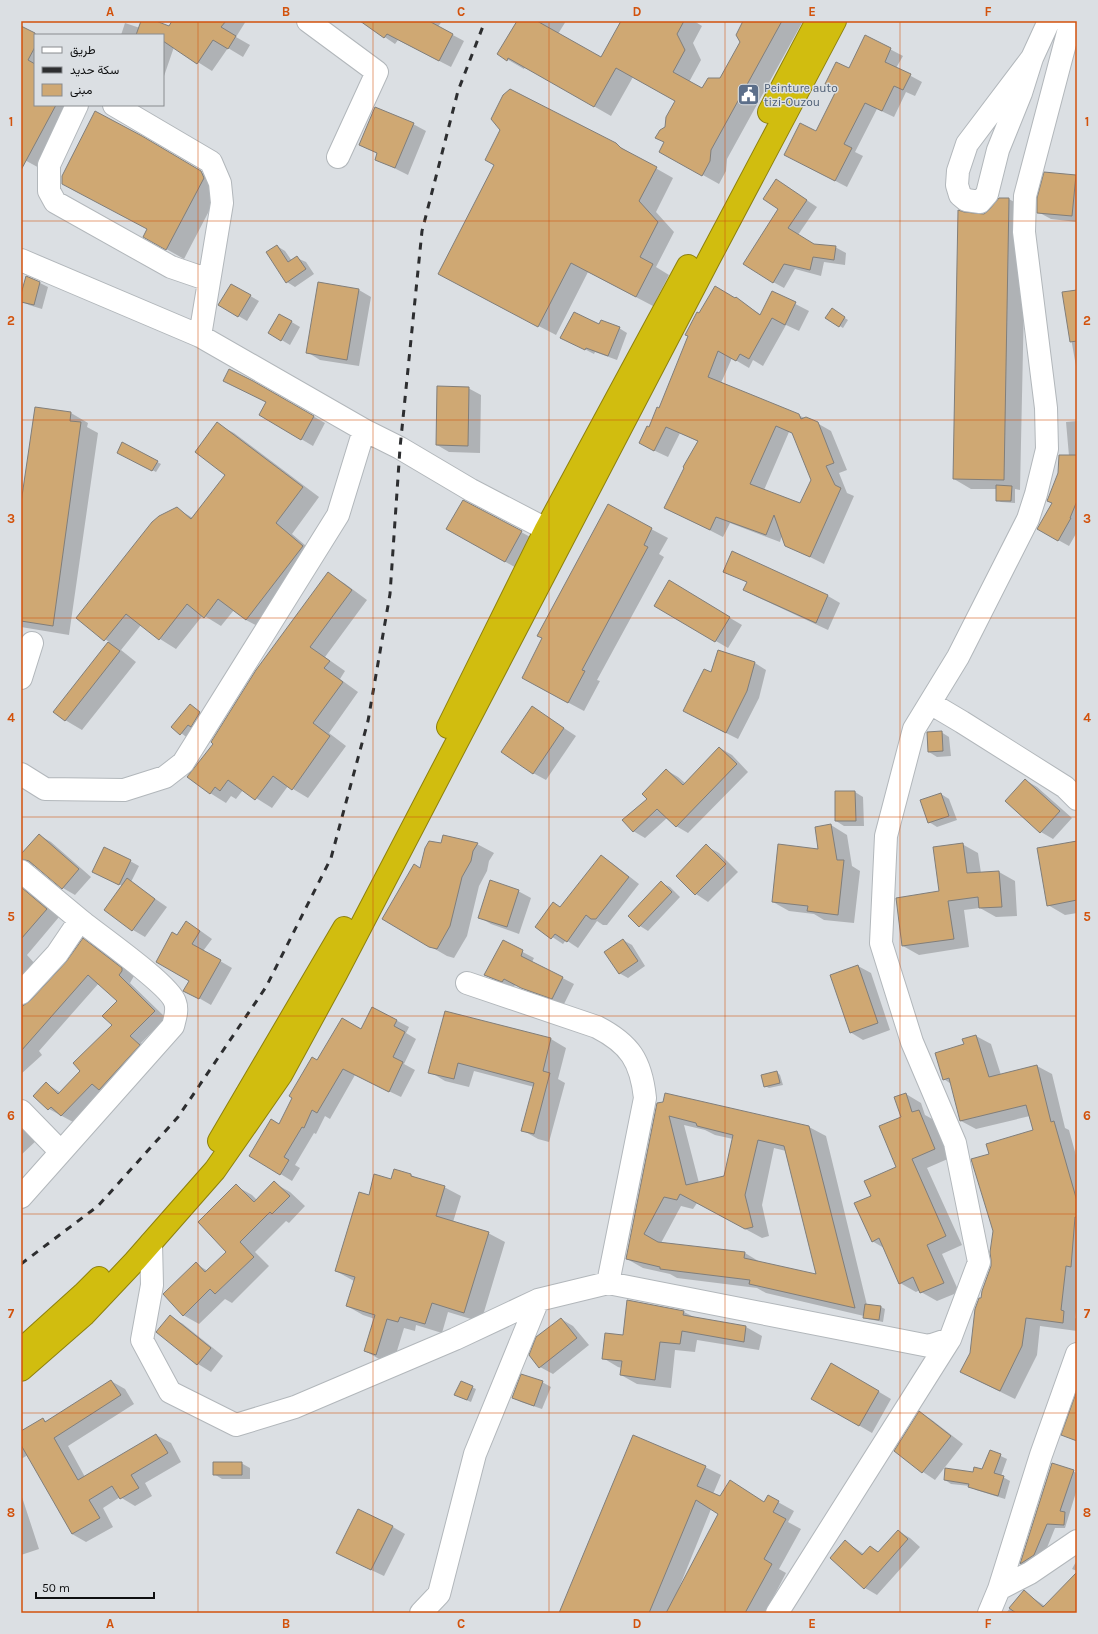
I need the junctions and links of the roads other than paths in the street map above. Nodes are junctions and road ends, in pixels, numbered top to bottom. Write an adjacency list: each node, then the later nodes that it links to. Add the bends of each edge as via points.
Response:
1 (308, 21): 9 (street, via 377,72)
2 (817, 21): 14 (highway, via 695,255)
3 (835, 21): 27 (highway, via 281,1075 215,1170)
4 (1049, 21): 6 (street)
5 (1071, 21): 17 (street, via 1025,196 1024,232 1046,408 1047,448 1028,519 958,657)
6 (1032, 58): 6 (street, via 967,144 958,171 957,185 960,195 966,200 980,202 987,194 998,150)
7 (77, 106): 11 (street, via 49,165 49,191 55,202 171,267)
8 (116, 106): 11 (street, via 211,162 220,183 222,203)
9 (338, 157)
10 (22, 263): 12 (street)
11 (209, 280): 12 (street)
12 (200, 336): 13 (street)
13 (364, 430): 14 (street); 18 (street, via 338,515 183,764 165,777 124,790 45,789)
14 (546, 529): 31 (highway, via 370,884 220,1140 158,1218 83,1294)
15 (32, 643): 16 (street)
16 (21, 678)
17 (930, 703): 19 (street, via 1065,787); 30 (street, via 914,729 886,836 881,944 912,1042 955,1142 979,1262)
18 (21, 774)
19 (1077, 799)
20 (21, 871): 21 (street)
21 (80, 920): 23 (street, via 57,954); 25 (street, via 164,985 175,1001 176,1013 173,1026)
22 (467, 983): 28 (street, via 596,1027 613,1035 637,1062 645,1098)
23 (21, 993)
24 (21, 1111): 25 (street)
25 (60, 1152): 26 (street)
26 (21, 1197)
27 (151, 1243): 29 (street, via 152,1285 142,1340 170,1392 236,1425 295,1407 455,1339); 33 (highway, via 84,1315)
28 (608, 1283): 29 (street); 30 (street, via 929,1346)
29 (538, 1300): 36 (street, via 475,1454)
30 (950, 1340): 38 (street)
31 (21, 1350)
32 (1077, 1354): 35 (street, via 1041,1455)
33 (21, 1370)
34 (1077, 1542): 35 (street, via 1030,1573)
35 (999, 1589): 39 (street)
36 (438, 1604): 37 (street)
37 (421, 1613)
38 (777, 1613)
39 (989, 1613)

